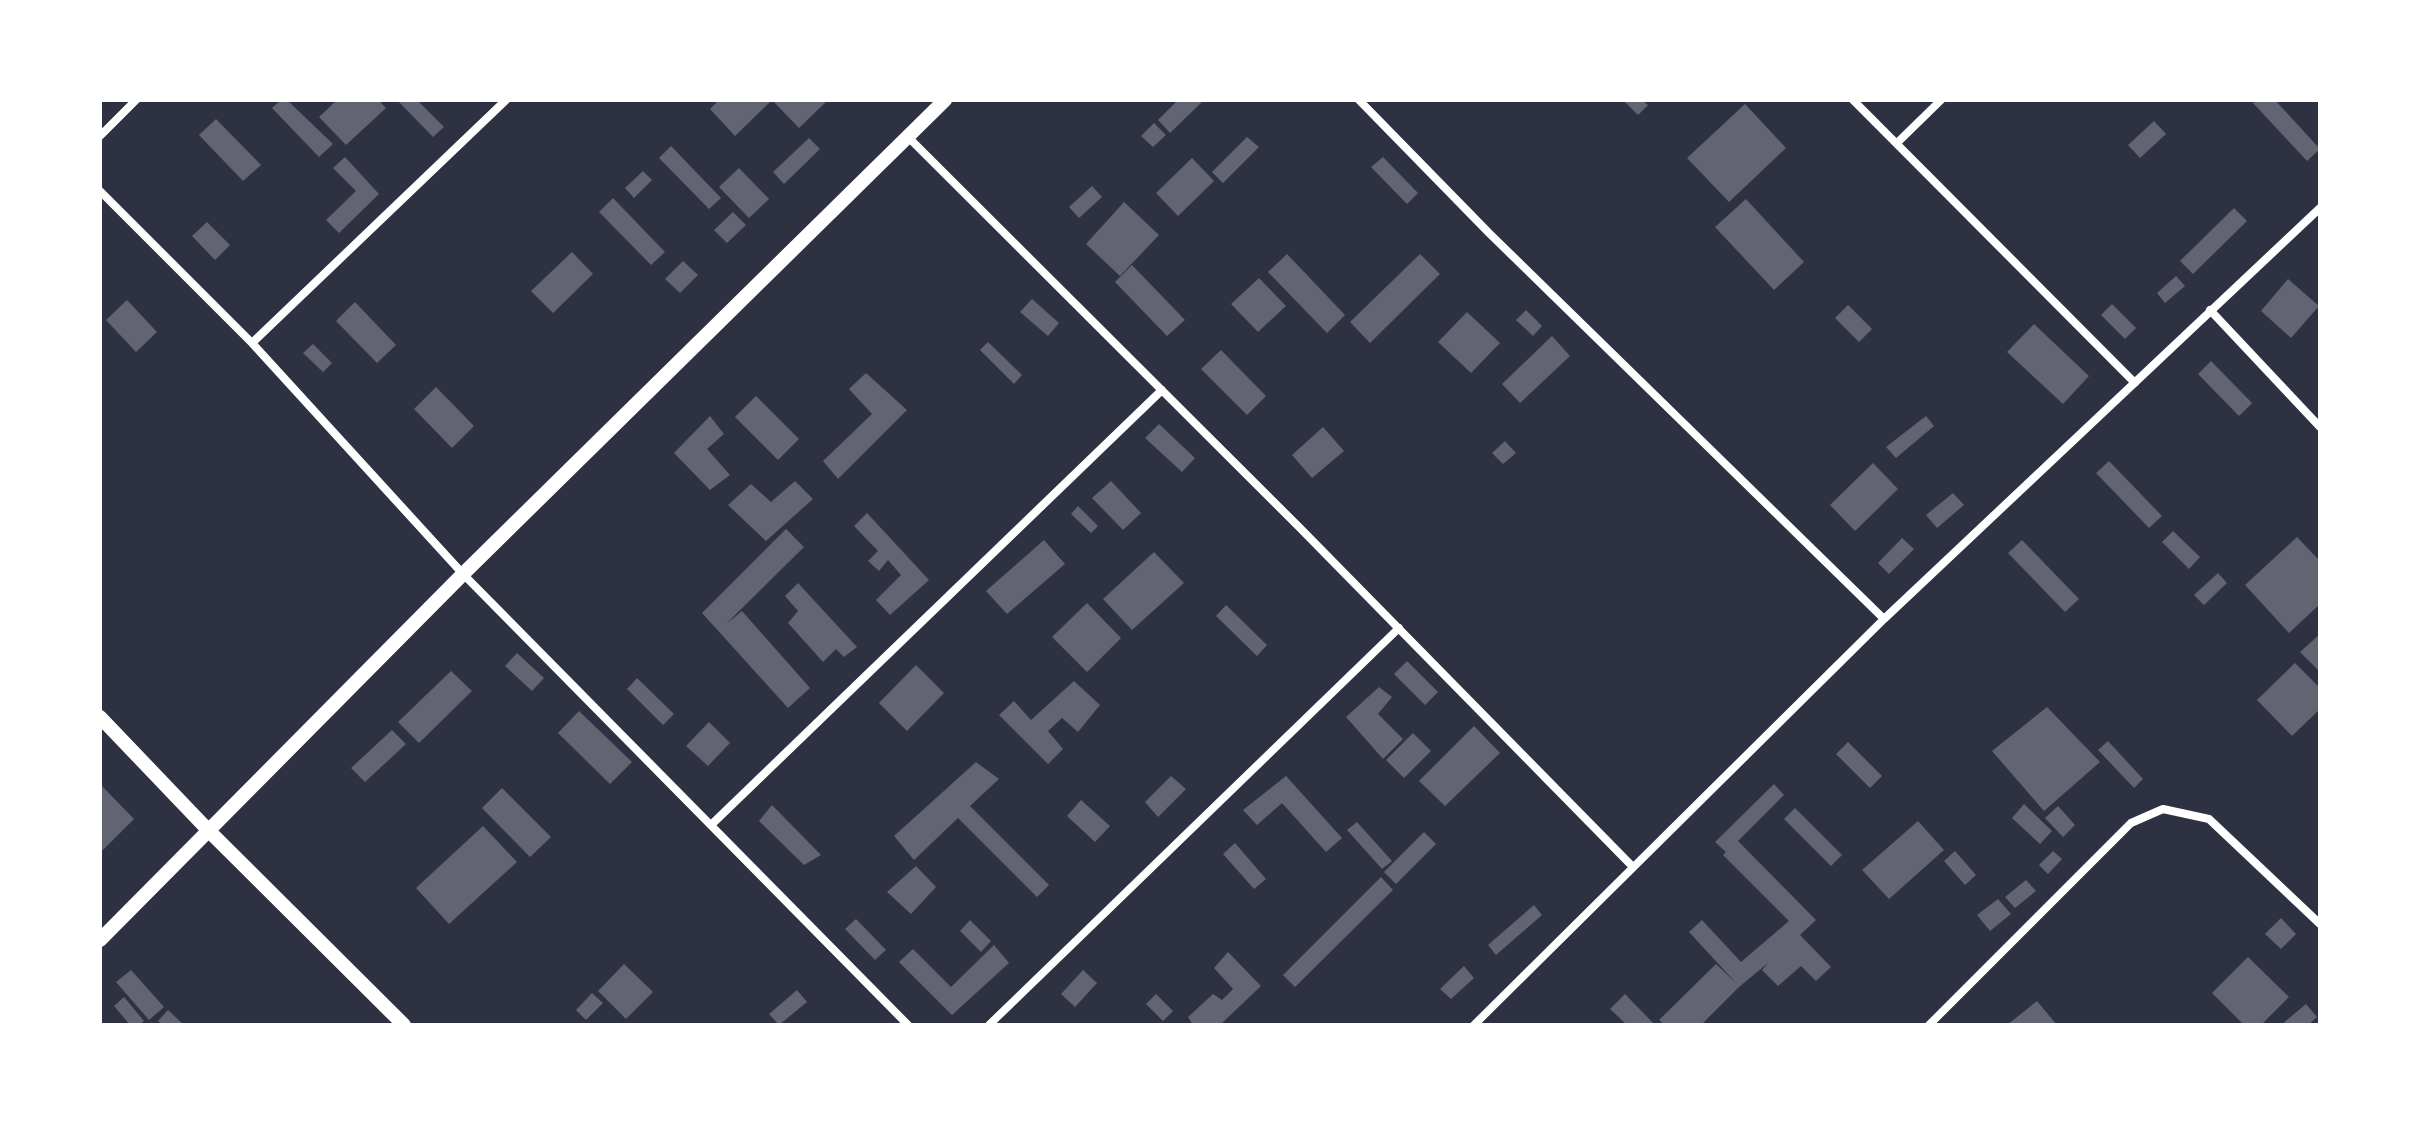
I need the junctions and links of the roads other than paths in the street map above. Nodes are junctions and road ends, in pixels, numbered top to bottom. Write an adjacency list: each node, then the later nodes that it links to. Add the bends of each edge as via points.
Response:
1 (136, 100): 7 (street)
2 (506, 100): 13 (street)
3 (945, 100): 8 (street)
4 (1359, 100): 18 (street)
5 (1853, 100): 9 (street)
6 (1941, 100): 9 (street)
7 (100, 136)
8 (908, 137): 15 (street); 17 (street)
9 (1897, 143): 14 (street)
10 (100, 191): 13 (street)
11 (2320, 208): 12 (street)
12 (2210, 310): 14 (street); 16 (street)
13 (252, 343): 17 (street)
14 (2135, 383): 18 (street)
15 (1162, 390): 19 (street); 21 (street)
16 (2320, 427)
17 (463, 574): 21 (street); 22 (street)
18 (1884, 619): 23 (street)
19 (1399, 628): 23 (street); 28 (street)
20 (100, 717): 22 (street)
21 (711, 825): 27 (street)
22 (209, 831): 25 (street); 26 (street)
23 (1633, 867): 29 (street)
24 (2320, 924): 30 (street, via 2209,819 2163,809 2131,823)
25 (100, 940)
26 (404, 1025)
27 (908, 1025)
28 (989, 1025)
29 (1474, 1025)
30 (1929, 1025)

